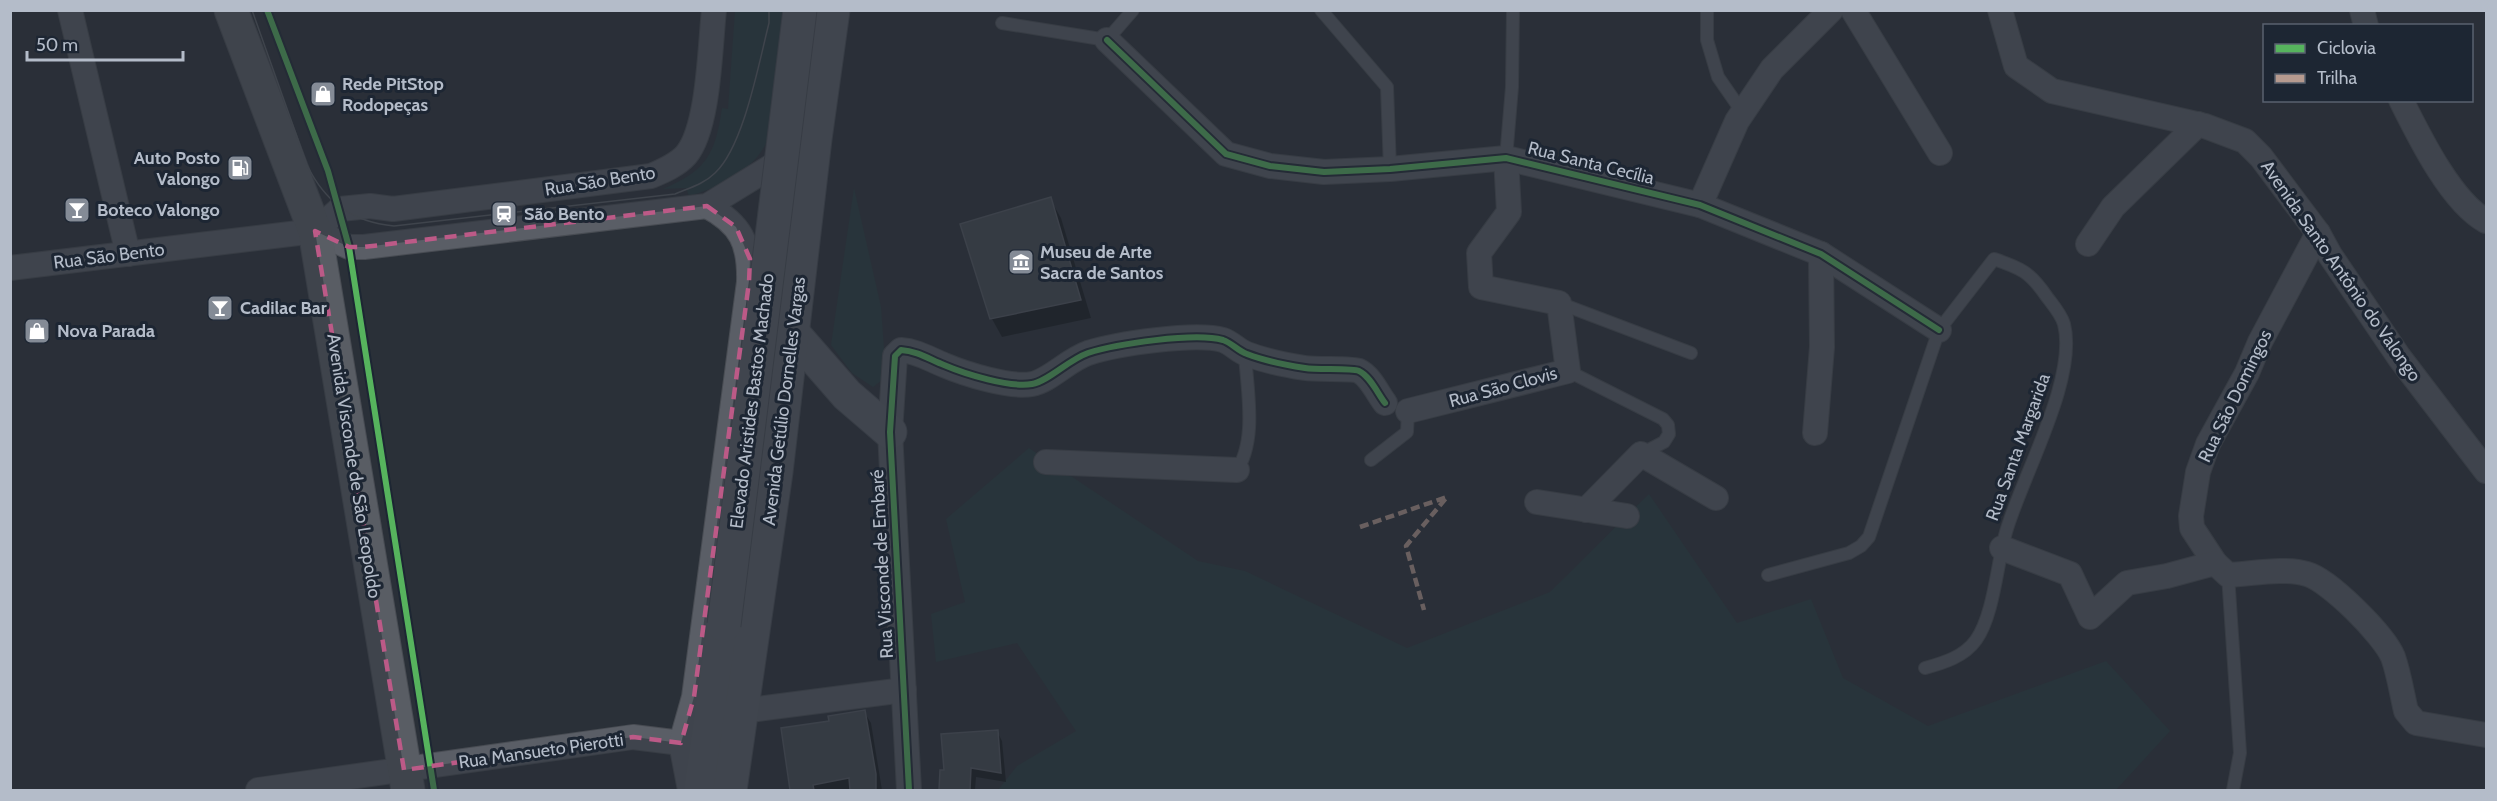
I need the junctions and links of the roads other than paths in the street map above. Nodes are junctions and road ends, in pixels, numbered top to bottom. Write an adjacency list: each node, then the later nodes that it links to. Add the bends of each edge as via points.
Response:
1 (70, 10): 28 (street)
2 (231, 10): 25 (main road, Avenida Visconde de São Leopoldo)
3 (714, 10): 25 (street, Rua São Bento, via 699,130 686,154 665,171 651,176 393,209 340,209)
4 (800, 10): 61 (main road, Elevado Aristides Bastos Machado, bridge)
5 (833, 10): 18 (main road, Avenida Getúlio Dornelles Vargas)
6 (1133, 10): 14 (lane)
7 (1321, 10): 21 (lane, via 1387,87)
8 (1513, 10): 20 (lane)
9 (1707, 10): 16 (lane, via 1707,40 1718,77)
10 (1831, 10): 16 (street, via 1772,69)
11 (1853, 10): 19 (street)
12 (2000, 10): 17 (street, Avenida Santo Antônio do Valongo, via 2016,66 2052,90)
13 (1002, 23): 14 (lane)
14 (1107, 40): 21 (street, Rua Santa Cecília, via 1226,154 1280,168)
15 (2402, 102): 24 (street, via 2449,184)
16 (1743, 113): 22 (street)
17 (2198, 124): 26 (street, Avenida Santo Antônio do Valongo, via 2245,141); 27 (street, via 2113,207)
18 (814, 139): 23 (street, Rua São Bento); 33 (main road, Avenida Getúlio Dornelles Vargas)
19 (1940, 153)
20 (1506, 158): 21 (street, Rua Santa Cecília); 22 (street, Rua Santa Cecília); 31 (street, via 1509,213 1479,253 1481,287)
21 (1390, 169)
22 (1700, 205): 29 (street, Rua Santa Cecília)
23 (707, 206): 25 (street, Rua São Bento, via 364,247 349,247); 57 (street, via 736,227 745,243 750,259 749,282 694,697)
24 (2487, 221)
25 (315, 231): 28 (street, Rua São Bento); 58 (main road, Avenida Visconde de São Leopoldo)
26 (2318, 233): 44 (street, Avenida Santo Antônio do Valongo, via 2399,357); 51 (street, Rua São Domingos, via 2259,342 2198,472 2192,528)
27 (2088, 244)
28 (128, 254): 30 (street, Rua São Bento)
29 (1821, 254): 32 (street, Rua Santa Cecília); 40 (street, via 1822,347)
30 (10, 268)
31 (1559, 303): 34 (lane); 36 (street, Rua São Clovis)
32 (1939, 330): 50 (lane, Rua Santa Margarida, via 1994,259 2021,268 2035,279 2063,321 2064,370); 52 (lane, Rua Santa Margarida, via 1869,537 1849,553)
33 (792, 332): 39 (main road, via 847,395); 55 (main road, Avenida Getúlio Dornelles Vargas)
34 (1691, 353)
35 (1245, 354): 37 (street, via 1304,368 1357,370); 39 (street, Rua Visconde de Embaré, via 1225,340 1198,337 1145,342 1088,353 1032,384 992,381 914,351 901,350 895,356); 45 (lane, via 1248,425 1245,449)
36 (1568, 370): 38 (street, Rua São Clovis); 41 (lane, via 1663,419 1669,434 1664,442)
37 (1385, 403): 38 (lane)
38 (1408, 411): 42 (lane, via 1407,432)
39 (890, 432): 54 (street, Rua Visconde de Embaré)
40 (1815, 433)
41 (1641, 454): 46 (street); 48 (street)
42 (1371, 460)
43 (1046, 462): 45 (street)
44 (2486, 471)
45 (1234, 474)
46 (1716, 498)
47 (1537, 502): 48 (street)
48 (1586, 510): 49 (street)
49 (1627, 516)
50 (2002, 548): 51 (street, via 2070,574 2090,617 2127,583); 53 (lane, Rua Santa Margarida, via 1983,630 1959,655)
51 (2222, 569): 56 (street, via 2307,574 2325,582 2381,637 2392,657 2406,711 2416,723); 64 (lane, Rua São Domingos, via 2240,753)
52 (1768, 575)
53 (1925, 668)
54 (904, 690): 55 (street); 63 (street, Rua Visconde de Embaré)
55 (742, 711): 62 (main road, Avenida Getúlio Dornelles Vargas)
56 (2487, 735)
57 (681, 743): 58 (street, Rua Mansueto Pierotti, via 633,737); 60 (street)
58 (406, 780): 59 (street, Rua Mansueto Pierotti)
59 (258, 790)
60 (690, 790)
61 (701, 790)
62 (730, 790)
63 (909, 790)
64 (2233, 790)

